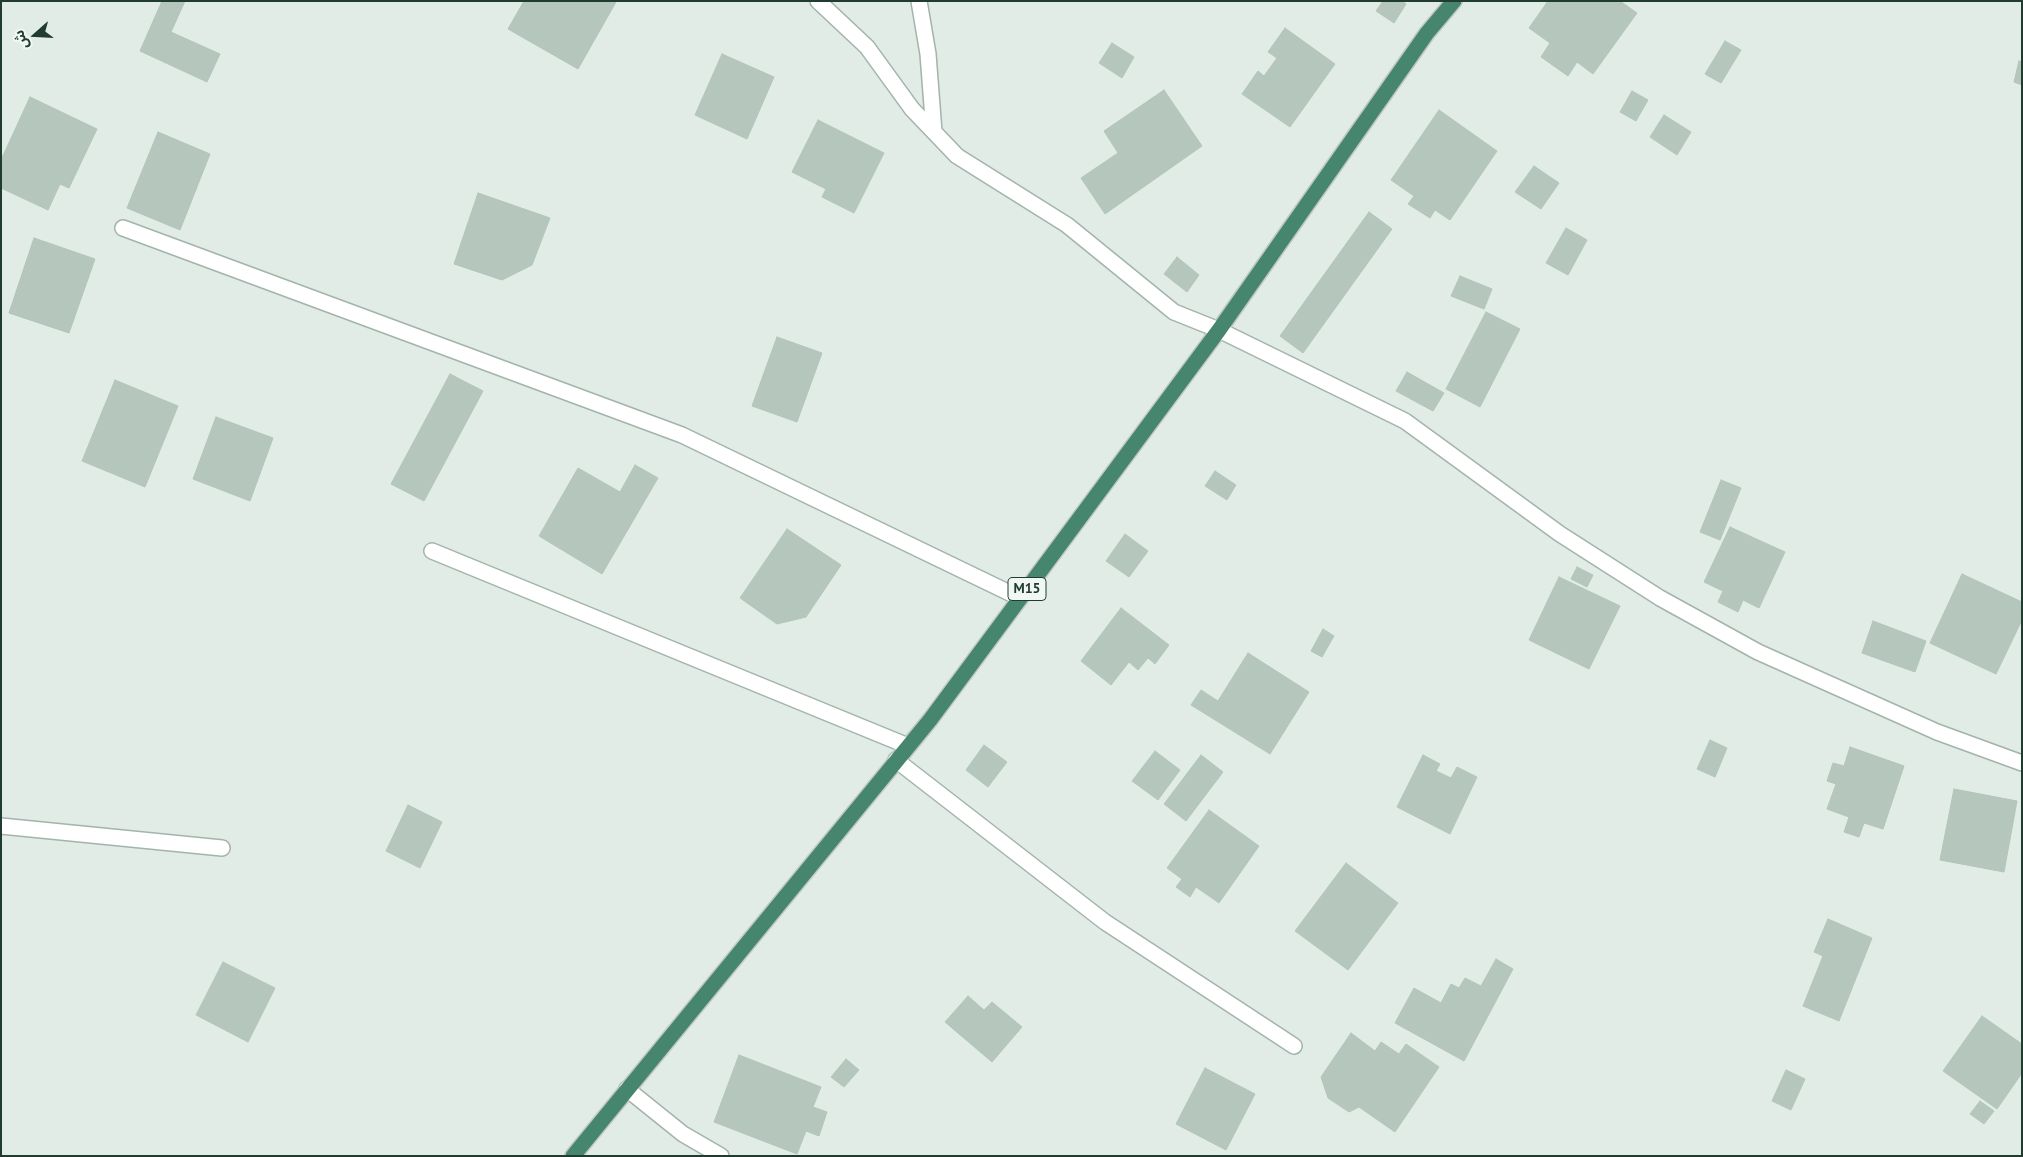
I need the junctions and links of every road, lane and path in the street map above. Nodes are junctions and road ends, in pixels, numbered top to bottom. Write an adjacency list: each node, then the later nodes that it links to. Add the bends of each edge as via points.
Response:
1 (818, 1): 4 (street, via 867,47 912,109)
2 (919, 1): 4 (street, via 928,54)
3 (1454, 1): 6 (highway, M15, via 1428,33)
4 (934, 132): 6 (street, via 957,156 1067,225 1174,312)
5 (123, 228): 8 (street, via 682,435)
6 (1219, 330): 8 (highway, M15); 11 (street, via 1404,420 1560,534 1660,598 1749,647 1937,732)
7 (432, 551): 9 (street)
8 (1020, 598): 9 (highway, M15)
9 (908, 746): 10 (highway, M15)
10 (896, 760): 14 (street, via 1105,922); 15 (highway, M15)
11 (2022, 763)
12 (1, 826): 13 (street)
13 (222, 848)
14 (1294, 1046)
15 (627, 1089): 16 (highway, M15); 17 (street, via 683,1134)
16 (573, 1156)
17 (721, 1156)

